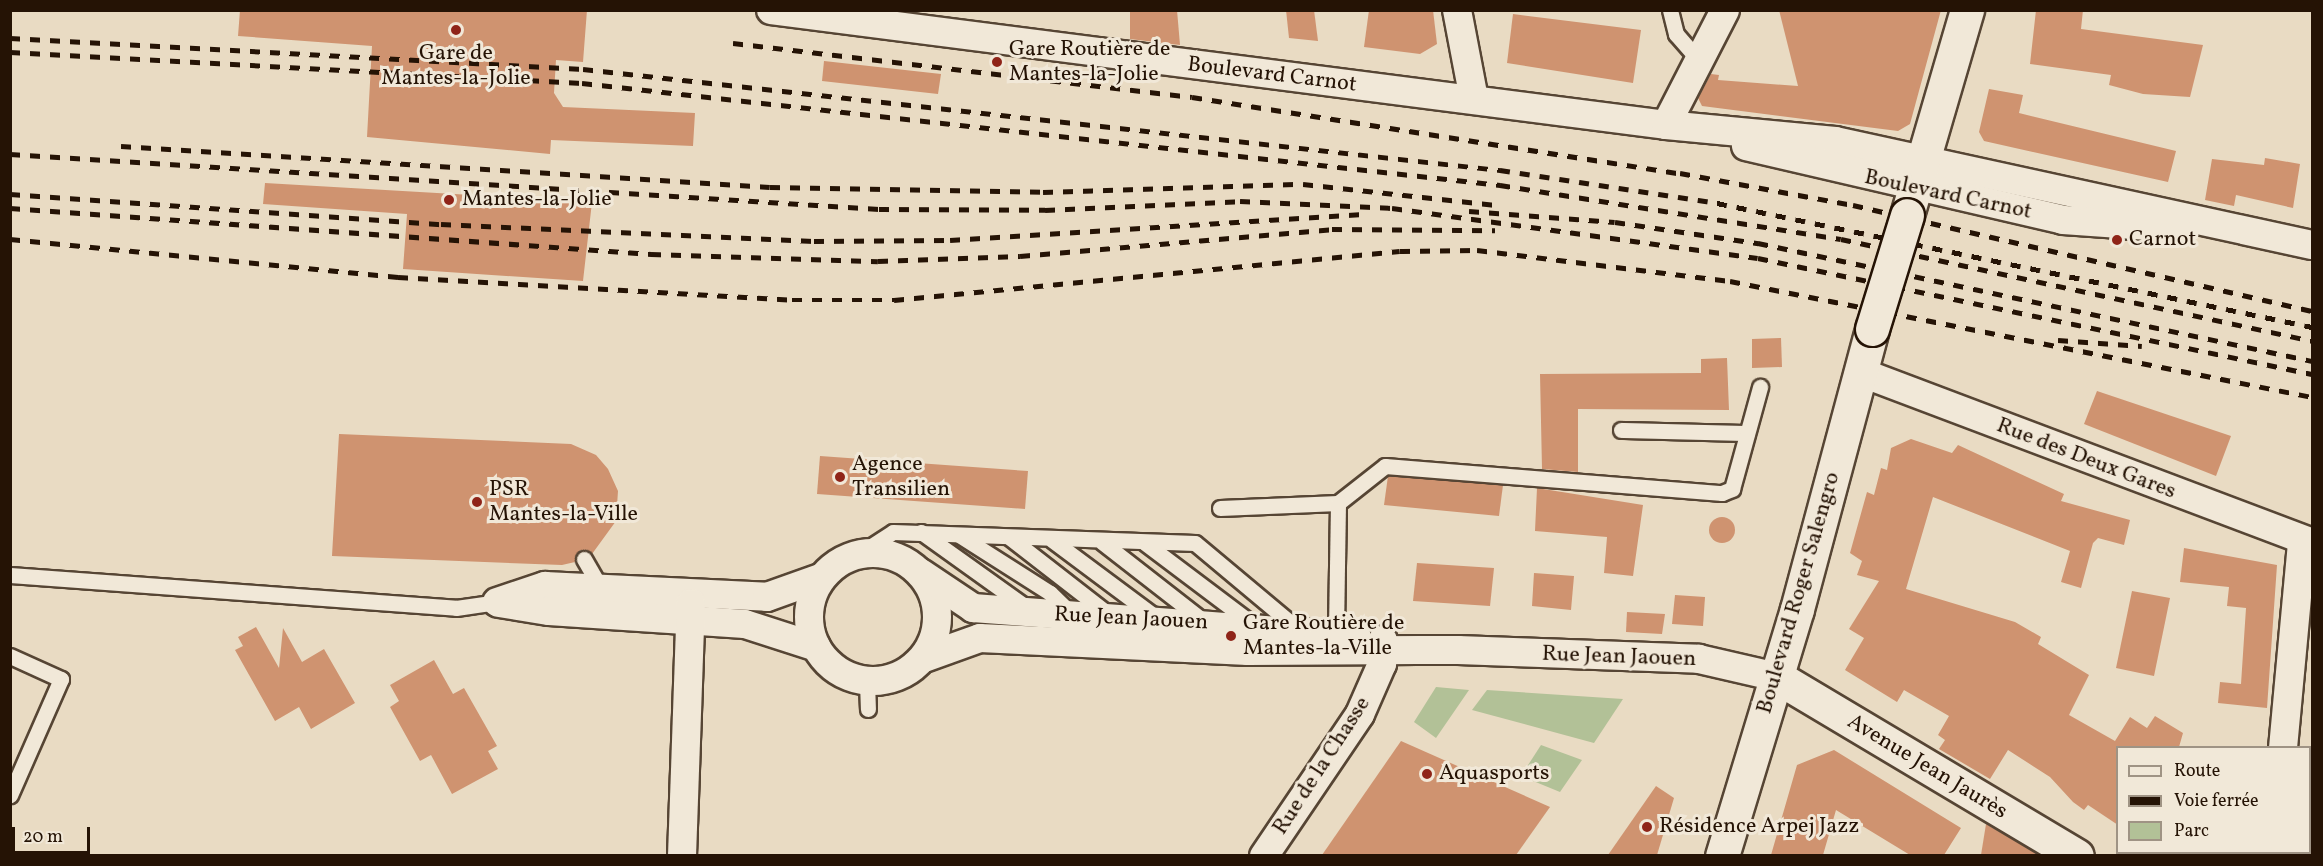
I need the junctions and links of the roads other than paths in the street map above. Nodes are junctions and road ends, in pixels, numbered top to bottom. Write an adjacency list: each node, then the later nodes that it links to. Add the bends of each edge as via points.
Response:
1 (1457, 10): 7 (street)
2 (1670, 10): 6 (lane, via 1676,34)
3 (1725, 10): 6 (street)
4 (1967, 10): 9 (main road, Boulevard Roger Salengro)
5 (783, 11): 7 (street, Boulevard Carnot)
6 (1700, 60): 8 (street)
7 (1474, 99): 8 (street, Boulevard Carnot)
8 (1666, 125): 9 (street, Boulevard Carnot, via 1835,141)
9 (1915, 188): 10 (street, Boulevard Carnot, via 2236,229); 11 (main road, Boulevard Roger Salengro, bridge)
10 (2313, 245)
11 (1860, 372): 23 (street, Rue des Deux Gares); 44 (main road, Boulevard Roger Salengro)
12 (1760, 387): 14 (lane)
13 (1621, 430): 14 (lane)
14 (1748, 433): 15 (lane, via 1732,489 1722,493 1385,466)
15 (1338, 503): 16 (lane); 39 (lane)
16 (1220, 508)
17 (921, 532): 18 (lane); 24 (lane, via 893,532); 32 (lane)
18 (956, 533): 19 (lane); 33 (lane, via 1050,593)
19 (1009, 536): 20 (lane); 34 (lane)
20 (1049, 538): 21 (lane); 35 (lane)
21 (1101, 541): 22 (lane); 36 (lane)
22 (1145, 543): 37 (lane); 38 (lane, via 1195,543)
23 (2307, 543): 45 (street)
24 (860, 554): 26 (street, via 901,558); 28 (street)
25 (584, 559): 29 (lane)
26 (921, 573): 32 (street, Rue Jean Jaouen, via 973,608); 43 (street, via 937,610 935,635)
27 (10, 575): 30 (lane, via 456,608)
28 (823, 577): 31 (street, via 767,597); 41 (street, via 809,611)
29 (601, 589): 30 (street, via 545,586); 31 (street)
30 (497, 602): 31 (street, via 549,611)
31 (691, 608): 41 (street, via 766,627); 47 (street)
32 (1034, 614): 33 (street, Rue Jean Jaouen)
33 (1074, 616): 34 (street, Rue Jean Jaouen)
34 (1113, 618): 35 (street, Rue Jean Jaouen)
35 (1160, 621): 36 (street, Rue Jean Jaouen)
36 (1206, 623): 37 (street, Rue Jean Jaouen)
37 (1256, 627): 38 (street, Rue Jean Jaouen)
38 (1299, 630): 39 (street, Rue Jean Jaouen)
39 (1336, 634): 40 (street, Rue Jean Jaouen)
40 (1384, 646): 43 (street, Rue Jean Jaouen, via 1248,651 980,638); 44 (street, Rue Jean Jaouen, via 1699,659); 48 (street, Rue de la Chasse, via 1360,714)
41 (816, 647): 43 (street, via 868,695)
42 (10, 656): 46 (lane, via 61,679)
43 (924, 658)
44 (1777, 678): 49 (main road, Boulevard Roger Salengro); 50 (main road, Avenue Jean Jaurès)
45 (2283, 746)
46 (10, 795)
47 (682, 855)
48 (1264, 855)
49 (1722, 855)
50 (2077, 855)

